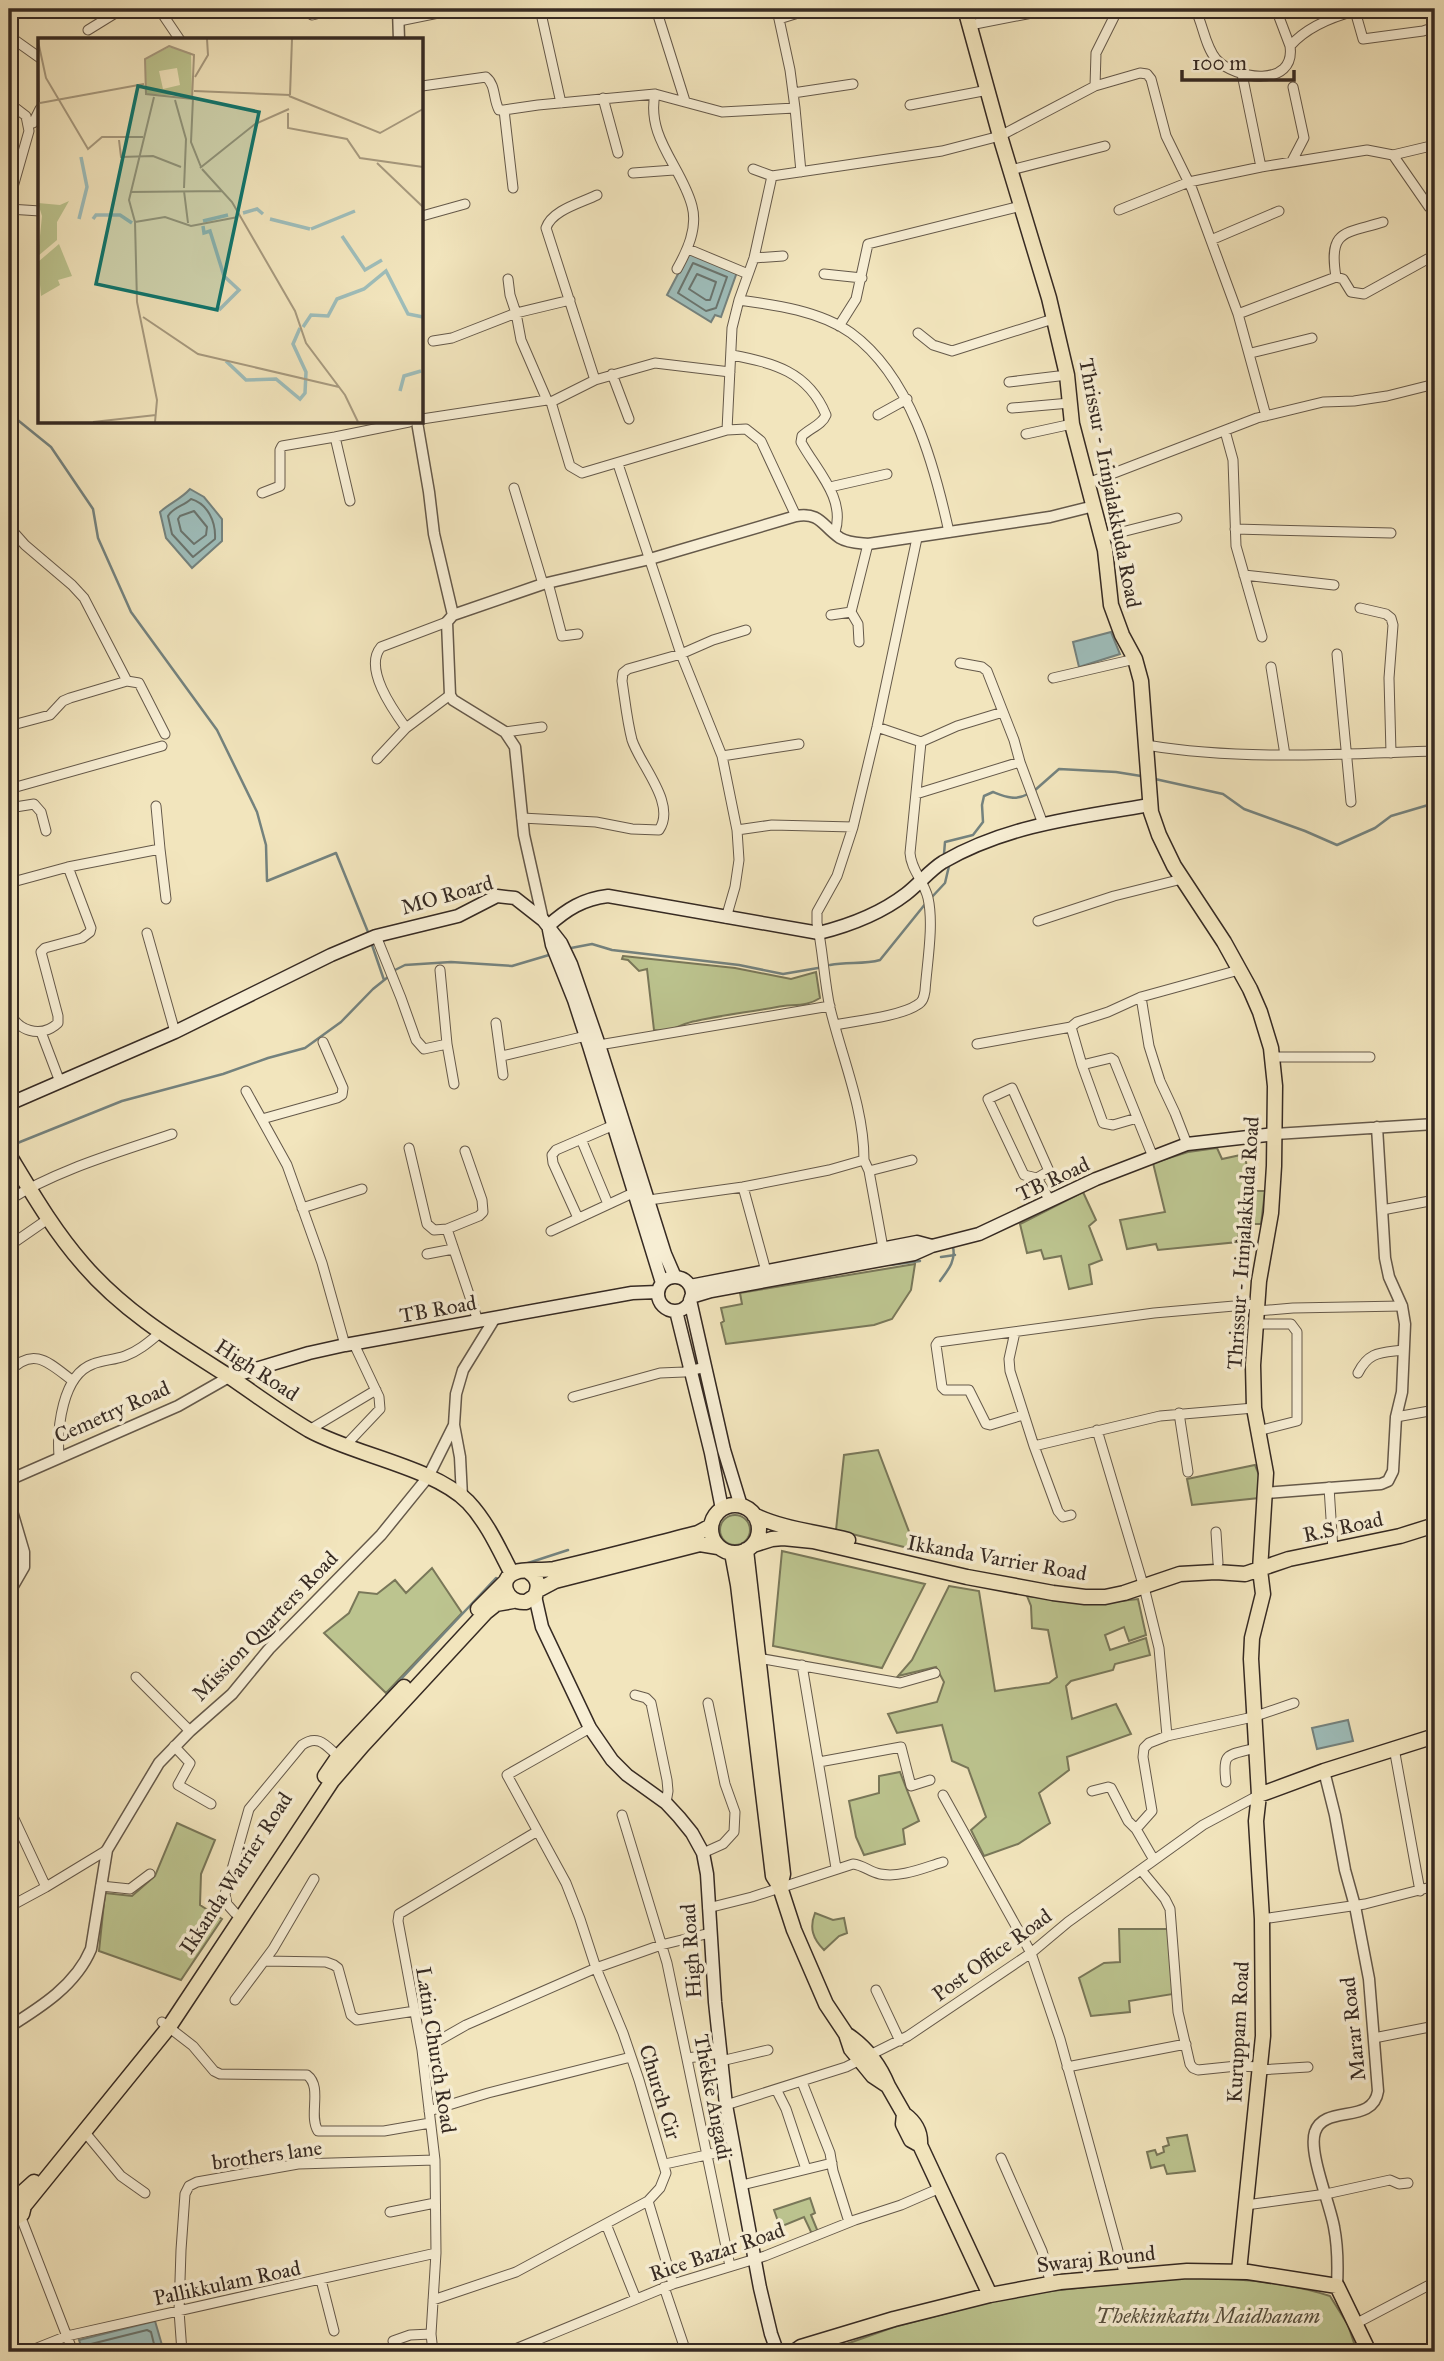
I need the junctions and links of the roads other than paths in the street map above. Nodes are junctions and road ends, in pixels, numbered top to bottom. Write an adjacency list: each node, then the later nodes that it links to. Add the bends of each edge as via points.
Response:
1 (122, 9): 21 (street)
2 (159, 9): 23 (street)
3 (337, 9): 16 (street)
4 (398, 9): 18 (street)
5 (458, 9): 18 (street)
6 (540, 9): 38 (street)
7 (656, 9): 36 (street)
8 (776, 9): 17 (street)
9 (811, 9): 17 (street)
10 (965, 9): 19 (main road, Thrissur - Irinjalakkuda Road)
11 (1040, 9): 19 (street)
12 (1118, 9): 30 (street, via 1096,53)
13 (1195, 9): 27 (street, via 1213,55 1226,68)
14 (1276, 9): 25 (street)
15 (1355, 10): 20 (street, via 1363,39); 25 (street, via 1315,27)
16 (312, 15)
17 (779, 19): 33 (street)
18 (398, 21): 24 (street)
19 (970, 25): 32 (main road, Thrissur - Irinjalakkuda Road)
20 (1435, 27)
21 (88, 30)
22 (9, 36): 26 (street)
23 (179, 38)
24 (399, 38)
25 (1290, 46): 27 (street, via 1287,65 1278,73 1261,77)
26 (38, 57)
27 (1242, 74): 50 (street)
28 (853, 84): 33 (street)
29 (424, 86): 41 (street, via 486,77 492,83 496,106)
30 (1095, 86): 44 (street); 57 (street, via 1147,74 1166,136)
31 (1293, 87): 49 (street, via 1304,138)
32 (988, 90): 39 (street); 44 (main road, Thrissur - Irinjalakkuda Road)
33 (793, 93): 40 (street)
34 (655, 94): 35 (street); 36 (street); 52 (street, via 653,118)
35 (603, 98): 38 (street); 47 (street)
36 (685, 101): 40 (street, via 722,112)
37 (9, 103): 60 (street, via 26,116 29,131)
38 (561, 103): 41 (street)
39 (910, 105)
40 (795, 108): 54 (street)
41 (504, 110): 58 (street)
42 (38, 112): 43 (street)
43 (33, 122)
44 (1000, 136): 53 (main road, Thrissur - Irinjalakkuda Road); 54 (street, via 942,151)
45 (1435, 145): 48 (street)
46 (1105, 146): 53 (street)
47 (618, 153)
48 (1393, 155): 49 (street, via 1367,150); 67 (street)
49 (1292, 161): 50 (street)
50 (1261, 167): 57 (street)
51 (754, 169): 56 (street)
52 (674, 170): 55 (street); 71 (street, via 693,208)
53 (1011, 170): 62 (main road, Thrissur - Irinjalakkuda Road)
54 (802, 172): 56 (street)
55 (633, 173)
56 (772, 176): 74 (street)
57 (1189, 182): 64 (street); 70 (street)
58 (513, 188)
59 (597, 195): 81 (street, via 556,215 546,228)
60 (9, 201)
61 (465, 204): 68 (street)
62 (1021, 206): 79 (street, via 867,244); 85 (main road, Thrissur - Irinjalakkuda Road)
63 (9, 209): 65 (street)
64 (1119, 210)
65 (38, 211)
66 (1279, 211): 70 (street)
67 (1435, 212)
68 (424, 215)
69 (1383, 222): 78 (street, via 1338,239 1334,245)
70 (1211, 240): 84 (street)
71 (688, 249): 75 (street); 76 (street)
72 (783, 256): 74 (street)
73 (1431, 257): 78 (street, via 1364,294 1351,292)
74 (754, 258): 76 (street)
75 (677, 269)
76 (748, 274): 82 (street)
77 (824, 274): 79 (street)
78 (1336, 276): 84 (street)
79 (862, 278): 86 (street, via 856,299)
80 (508, 279): 83 (street)
81 (570, 300): 83 (street); 95 (street)
82 (738, 300): 86 (street, via 796,310); 91 (street)
83 (516, 313): 89 (street); 99 (street, via 521,340)
84 (1238, 314): 90 (street)
85 (1053, 319): 87 (street, via 952,351 933,345); 94 (main road, Thrissur - Irinjalakkuda Road)
86 (839, 326): 98 (street, via 882,364)
87 (918, 333)
88 (1311, 338): 90 (street)
89 (433, 341)
90 (1251, 354): 103 (street)
91 (732, 355): 92 (street); 116 (street, via 766,361 806,383 826,415 801,442)
92 (730, 372): 93 (street, via 655,363); 109 (street)
93 (612, 374): 95 (street); 105 (street)
94 (1067, 375): 96 (street); 100 (main road, Thrissur - Irinjalakkuda Road)
95 (595, 380): 99 (street)
96 (1009, 382)
97 (1435, 384): 103 (street)
98 (907, 399): 102 (street); 126 (street, via 940,491)
99 (549, 401): 104 (street); 113 (street, via 570,466 582,472)
100 (1070, 403): 101 (street); 108 (main road, Thrissur - Irinjalakkuda Road)
101 (1012, 408)
102 (878, 415)
103 (1266, 416): 110 (street)
104 (424, 419)
105 (629, 419)
106 (400, 424): 112 (street)
107 (416, 424): 138 (street)
108 (1072, 424): 111 (street); 115 (main road, Thrissur - Irinjalakkuda Road)
109 (727, 430): 113 (street); 121 (street, via 746,429 761,441)
110 (1225, 431): 115 (street); 124 (street, via 1233,460)
111 (1026, 434)
112 (335, 437): 118 (street, via 282,446 280,486); 119 (street)
113 (618, 464): 131 (street)
114 (887, 474): 116 (street)
115 (1088, 483): 120 (main road, Thrissur - Irinjalakkuda Road)
116 (830, 487): 125 (street, via 838,522)
117 (514, 488): 133 (street)
118 (261, 493)
119 (350, 501)
120 (1094, 506): 126 (street); 128 (main road, Thrissur - Irinjalakkuda Road)
121 (796, 516): 125 (street, via 818,518); 131 (street)
122 (1177, 518): 128 (street)
123 (9, 527): 149 (street, via 84,598)
124 (1235, 529): 127 (street); 132 (street)
125 (835, 532): 130 (street, via 852,543)
126 (948, 532): 129 (street)
127 (1391, 533)
128 (1102, 537): 145 (main road, Thrissur - Irinjalakkuda Road, via 1111,605)
129 (916, 538): 130 (street); 154 (street)
130 (868, 544): 136 (street)
131 (650, 559): 133 (street); 143 (street)
132 (1244, 575): 134 (street); 141 (street)
133 (545, 584): 138 (street); 140 (street, via 562,636)
134 (1334, 585)
135 (1360, 608): 163 (street, via 1391,618 1393,625)
136 (851, 612): 137 (street); 142 (street, via 858,624)
137 (831, 615)
138 (450, 619): 150 (street); 155 (street, via 376,653 387,704)
139 (746, 630): 143 (street)
140 (578, 634)
141 (1262, 637)
142 (859, 642)
143 (681, 654): 166 (street); 175 (street, via 628,668 622,681 633,742 662,803 662,827 632,829 596,821)
144 (1336, 654): 164 (street)
145 (1135, 659): 148 (street); 160 (main road, Thrissur - Irinjalakkuda Road)
146 (960, 663): 151 (street, via 987,671)
147 (1271, 667): 165 (street)
148 (1054, 678)
149 (127, 681): 152 (street, via 63,701 50,715); 157 (street, via 138,683)
150 (450, 695): 155 (street); 156 (street)
151 (1003, 712): 158 (street); 168 (street)
152 (9, 726)
153 (542, 727): 156 (street)
154 (877, 727): 158 (street); 177 (street)
155 (406, 728): 167 (street)
156 (505, 732): 175 (street, via 515,747)
157 (165, 734)
158 (921, 742): 170 (street)
159 (799, 744): 166 (street)
160 (1146, 745): 165 (street, via 1249,756); 172 (main road, Thrissur - Irinjalakkuda Road)
161 (162, 746): 169 (street)
162 (1435, 751): 163 (street)
163 (1391, 753): 164 (street)
164 (1345, 754): 165 (street); 171 (street)
165 (1285, 755)
166 (722, 756): 178 (street)
167 (377, 759)
168 (1020, 762): 170 (street); 176 (street)
169 (9, 789)
170 (916, 794): 183 (street, via 911,862)
171 (1351, 802)
172 (1150, 805): 176 (main road); 182 (main road, Thrissur - Irinjalakkuda Road, via 1158,835)
173 (156, 806): 180 (street)
174 (9, 808): 179 (street, via 34,804)
175 (522, 818): 188 (street)
176 (1043, 824): 183 (main road, via 1002,834 941,863)
177 (853, 827): 178 (street, via 772,825); 190 (street, via 837,876 817,912)
178 (737, 830): 186 (street, via 738,872)
179 (46, 831)
180 (160, 849): 181 (street); 185 (street)
181 (68, 867): 184 (street); 200 (street, via 91,928 82,937 41,952 58,1017 52,1029)
182 (1182, 879): 187 (street); 193 (main road, Thrissur - Irinjalakkuda Road)
183 (921, 881): 190 (main road, via 870,917); 198 (street, via 930,911 923,1000 905,1010)
184 (9, 883)
185 (166, 899)
186 (726, 918): 188 (main road, via 608,896 575,905); 190 (main road)
187 (1038, 921)
188 (546, 923): 191 (main road, MO Roard, via 515,898 498,897 458,916); 203 (main road, MO Roard, via 571,964)
189 (147, 933): 201 (street)
190 (819, 933): 195 (street)
191 (376, 936): 201 (main road, MO Roard); 204 (street, via 419,1046)
192 (440, 970): 204 (street)
193 (1239, 970): 194 (street); 207 (main road, Thrissur - Irinjalakkuda Road, via 1260,1012)
194 (1141, 997): 199 (street); 223 (street, via 1149,1046)
195 (830, 1006): 198 (street); 203 (street)
196 (9, 1010): 200 (street, via 17,1025)
197 (496, 1023): 206 (street)
198 (835, 1025): 228 (street, via 864,1143)
199 (1071, 1027): 205 (street); 209 (street)
200 (41, 1032): 211 (street)
201 (175, 1032): 211 (main road, MO Roard)
202 (324, 1042): 216 (street, via 342,1095)
203 (591, 1042): 206 (street); 218 (main road); 237 (main road, MO Roard)
204 (447, 1044): 212 (street)
205 (977, 1044)
206 (502, 1056): 210 (street)
207 (1272, 1057): 208 (street); 220 (main road, Thrissur - Irinjalakkuda Road)
208 (1370, 1057)
209 (1082, 1065): 215 (street, via 1114,1060); 215 (street, via 1103,1123)
210 (503, 1075)
211 (60, 1082): 214 (main road, MO Roard)
212 (454, 1084)
213 (246, 1091): 216 (street)
214 (9, 1104)
215 (1137, 1118): 227 (street)
216 (261, 1119): 241 (street, via 287,1165)
217 (1435, 1124): 219 (street, TB Road)
218 (614, 1125): 222 (street); 235 (main road)
219 (1377, 1127): 220 (street, TB Road); 242 (street)
220 (1275, 1133): 223 (main road, TB Road); 258 (main road, Thrissur - Irinjalakkuda Road, via 1271,1213)
221 (172, 1134): 233 (street)
222 (581, 1139): 240 (street); 243 (street, via 552,1156)
223 (1187, 1144): 227 (main road, TB Road)
224 (409, 1148): 245 (street, via 427,1224 434,1230)
225 (465, 1151): 245 (street, via 482,1212)
226 (9, 1155): 233 (main road, High Road)
227 (1153, 1157): 239 (main road, TB Road)
228 (864, 1160): 230 (street); 232 (street)
229 (912, 1160): 230 (street)
230 (869, 1171): 249 (street)
231 (1037, 1178): 231 (street, via 1024,1175 988,1099 1012,1087 1049,1171); 239 (street)
232 (743, 1187): 237 (street); 252 (street)
233 (29, 1188): 236 (street); 244 (main road, High Road)
234 (362, 1189): 241 (street)
235 (635, 1192): 240 (street); 254 (main road)
236 (9, 1200)
237 (649, 1200): 253 (main road, MO Roard)
238 (1435, 1200): 242 (street)
239 (1050, 1201): 248 (main road, TB Road, via 979,1234)
240 (608, 1204): 243 (street)
241 (302, 1208): 263 (street)
242 (1382, 1210): 256 (street, via 1387,1268)
243 (578, 1218): 246 (street)
244 (48, 1219): 247 (street); 261 (main road, High Road, via 108,1290)
245 (447, 1229): 250 (street)
246 (551, 1230)
247 (9, 1246)
248 (932, 1246): 249 (main road, via 917,1242); 255 (main road, TB Road, via 914,1254)
249 (883, 1248): 252 (main road)
250 (453, 1249): 251 (street); 260 (street)
251 (427, 1254)
252 (766, 1271): 255 (main road)
253 (675, 1277): 254 (main road); 255 (main road, via 684,1279)
254 (660, 1288): 257 (main road, via 660,1303); 259 (main road, TB Road)
255 (691, 1295): 257 (main road); 265 (main road)
256 (1402, 1306): 258 (street); 264 (street)
257 (677, 1311): 266 (main road)
258 (1257, 1313): 262 (street, via 1154,1313); 273 (main road, Thrissur - Irinjalakkuda Road); 281 (street, via 1292,1324 1297,1332 1297,1420)
259 (495, 1318): 260 (main road, TB Road); 278 (street, via 463,1370)
260 (478, 1321): 263 (main road, TB Road)
261 (161, 1332): 269 (main road, High Road); 270 (street, via 126,1356 92,1364)
262 (1016, 1332): 276 (street, via 1009,1359); 276 (street, via 942,1340 936,1345 942,1387 969,1390 986,1424)
263 (349, 1345): 269 (main road, TB Road); 271 (street)
264 (1404, 1350): 268 (street, via 1371,1356); 277 (street)
265 (706, 1367): 266 (street); 292 (main road)
266 (692, 1370): 272 (street, via 660,1373); 293 (main road)
267 (9, 1372): 270 (street, via 32,1358 44,1360)
268 (1358, 1373)
269 (229, 1377): 279 (main road, High Road); 284 (street, Cemetry Road, via 178,1406)
270 (73, 1381): 284 (street, via 59,1419)
271 (376, 1390): 279 (street); 282 (street, via 380,1409)
272 (573, 1397)
273 (1254, 1408): 275 (street); 281 (main road, Thrissur - Irinjalakkuda Road)
274 (1435, 1410): 277 (street)
275 (1179, 1413): 280 (street); 285 (street)
276 (1023, 1415): 283 (street)
277 (1396, 1417): 288 (street, via 1394,1471 1388,1480 1381,1485)
278 (454, 1425): 286 (street, Mission Quarters Road); 290 (street)
279 (309, 1430): 282 (main road, High Road)
280 (1097, 1430): 283 (street); 308 (street)
281 (1258, 1431): 289 (main road, Thrissur - Irinjalakkuda Road)
282 (345, 1446): 286 (main road, High Road)
283 (1034, 1446): 295 (street, via 1058,1511 1063,1517)
284 (59, 1456): 287 (street, Cemetry Road)
285 (1188, 1472)
286 (428, 1477): 290 (main road, High Road); 320 (street, Mission Quarters Road, via 381,1535 269,1649 237,1689)
287 (9, 1480)
288 (1329, 1487): 289 (street); 303 (street)
289 (1265, 1493): 305 (main road, Thrissur - Irinjalakkuda Road)
290 (462, 1496): 307 (main road, High Road, via 484,1522)
291 (9, 1501): 309 (street, via 24,1552 23,1567)
292 (741, 1506): 293 (main road); 294 (main road)
293 (722, 1509): 298 (main road)
294 (754, 1515): 301 (main road, via 759,1530); 308 (main road, Ikkanda Varrier Road, via 775,1525 1054,1585 1106,1589)
295 (1071, 1515)
296 (1435, 1520): 300 (street)
297 (1435, 1525): 300 (main road, R.S Road)
298 (711, 1526): 302 (main road, via 713,1541); 306 (main road, via 698,1534)
299 (1216, 1532): 304 (street)
300 (1413, 1532): 303 (main road, R.S Road)
301 (750, 1547): 302 (main road); 308 (main road, Ikkanda Varrier Road, via 772,1539 806,1540 968,1577 1085,1597 1105,1597); 311 (main road)
302 (725, 1550): 310 (main road, via 700,1544 555,1581); 351 (main road, via 738,1585 773,1877)
303 (1333, 1550): 305 (main road, R.S Road)
304 (1218, 1563): 305 (main road, Ikkanda Varrier Road); 308 (main road, Ikkanda Varrier Road, via 1178,1566)
305 (1260, 1570): 308 (main road, Ikkanda Varrier Road, via 1180,1574); 318 (main road, Thrissur - Irinjalakkuda Road, via 1263,1594 1251,1645)
306 (529, 1572): 307 (main road); 310 (main road, via 536,1580)
307 (509, 1577): 310 (main road, via 507,1594); 326 (main road, Ikkanda Warrier Road)
308 (1142, 1583): 321 (street, via 1158,1648)
309 (9, 1592)
310 (527, 1597): 319 (main road, High Road); 326 (main road, Ikkanda Warrier Road, via 496,1604 486,1612)
311 (758, 1658): 312 (street); 351 (main road, via 783,1874)
312 (802, 1665): 313 (street, via 900,1683); 327 (street)
313 (935, 1673)
314 (136, 1677): 320 (street)
315 (635, 1695): 335 (street, via 650,1703 667,1780)
316 (708, 1703): 341 (street, via 735,1812 734,1832 723,1844)
317 (1294, 1703): 318 (street)
318 (1253, 1717): 321 (street); 324 (main road, Kuruppam Road)
319 (590, 1728): 335 (main road, High Road, via 612,1760); 339 (street, Church Cir, via 507,1775)
320 (190, 1731): 323 (street, Mission Quarters Road)
321 (1167, 1736): 338 (street, via 1144,1748 1152,1811)
322 (1435, 1736): 325 (main road)
323 (174, 1746): 334 (street, via 190,1763 178,1786); 340 (street, Mission Quarters Road)
324 (1255, 1748): 330 (street, via 1226,1759); 333 (main road, Kuruppam Road)
325 (1394, 1748): 328 (main road); 352 (street)
326 (343, 1760): 356 (main road, Ikkanda Warrier Road); 356 (street, via 320,1740 310,1739 249,1809 225,1894); 366 (main road, Ikkanda Warrier Road)
327 (819, 1762): 329 (street, via 901,1748 911,1786); 344 (street)
328 (1324, 1770): 333 (main road); 353 (street, Marar Road)
329 (930, 1780)
330 (1226, 1782)
331 (1092, 1790): 338 (street, via 1111,1788)
332 (943, 1795): 360 (street)
333 (1259, 1795): 342 (street, Post Office Road, via 1203,1825); 357 (main road, Kuruppam Road, via 1256,1821)
334 (211, 1804)
335 (666, 1804): 341 (main road, High Road)
336 (9, 1808): 348 (street)
337 (621, 1815): 359 (street, Thekke Angadi)
338 (1136, 1829): 342 (street)
339 (536, 1832): 362 (street, Church Cir, via 566,1883); 365 (street, Latin Church Road, via 399,1914)
340 (107, 1850): 348 (street); 349 (street, Mission Quarters Road)
341 (703, 1853): 355 (main road, High Road)
342 (1154, 1860): 345 (street, Post Office Road)
343 (943, 1862): 344 (street, via 888,1875 861,1865)
344 (836, 1868): 351 (street)
345 (1140, 1870): 360 (street, Post Office Road); 371 (street, via 1170,1909 1178,2012)
346 (150, 1874): 349 (street, via 130,1889)
347 (314, 1879): 361 (street)
348 (46, 1886): 354 (street)
349 (101, 1886): 368 (street, Mission Quarters Road, via 86,1961 64,1988)
350 (1435, 1886): 352 (street)
351 (780, 1887): 355 (street); 377 (main road, via 826,2004 851,2049)
352 (1420, 1891): 353 (street)
353 (1355, 1906): 357 (street); 369 (street, Marar Road)
354 (9, 1907)
355 (708, 1908): 358 (main road, High Road)
356 (235, 1913): 366 (main road, Ikkanda Warrier Road)
357 (1262, 1919): 380 (main road, Kuruppam Road, via 1265,2004)
358 (710, 1933): 359 (street); 375 (main road, High Road)
359 (661, 1945): 362 (street); 376 (street, Thekke Angadi)
360 (1031, 1953): 370 (street, Post Office Road); 378 (street)
361 (264, 1961): 364 (street); 365 (street, via 334,1965 356,2020)
362 (596, 1968): 372 (street, via 466,2025); 374 (street, Church Cir)
363 (876, 1990): 370 (street)
364 (235, 2000)
365 (415, 2011): 372 (street, Latin Church Road)
366 (166, 2025): 385 (street, via 220,2074 307,2075 314,2084 318,2131 384,2131); 386 (main road, Ikkanda Warrier Road)
367 (1435, 2026): 369 (street)
368 (9, 2027)
369 (1374, 2038): 398 (street, Marar Road, via 1377,2098 1367,2108 1319,2123 1314,2134 1314,2153)
370 (900, 2041): 377 (street, Post Office Road)
371 (1186, 2044): 378 (street); 380 (street, via 1193,2068)
372 (422, 2050): 384 (street, Latin Church Road)
373 (768, 2050): 375 (street)
374 (632, 2057): 384 (street); 392 (street, Church Cir)
375 (720, 2057): 376 (street); 383 (main road, High Road)
376 (688, 2058): 388 (street, Thekke Angadi)
377 (865, 2058): 381 (street, Post Office Road); 396 (main road, via 873,2076 888,2087 904,2114 903,2124 911,2140 920,2145)
378 (1067, 2067): 410 (street)
379 (1308, 2067): 380 (street)
380 (1259, 2069): 401 (main road, Kuruppam Road)
381 (802, 2082): 382 (street, Post Office Road); 391 (street)
382 (777, 2091): 383 (street, Post Office Road); 393 (street)
383 (726, 2105): 387 (main road, High Road)
384 (429, 2111): 385 (street, Latin Church Road)
385 (430, 2123): 390 (street, Latin Church Road)
386 (83, 2129): 397 (street, via 121,2176); 402 (main road, Ikkanda Warrier Road)
387 (734, 2149): 388 (street); 395 (main road, High Road)
388 (707, 2155): 392 (street); 408 (street, Thekke Angadi)
389 (1001, 2158): 413 (street, via 1033,2228)
390 (435, 2160): 400 (street, Latin Church Road); 419 (street, brothers lane, via 298,2164 189,2186)
391 (832, 2163): 393 (street); 404 (street)
392 (664, 2164): 399 (street, Church Cir, via 660,2188)
393 (806, 2169): 395 (street)
394 (1408, 2183): 398 (street, via 1390,2180)
395 (742, 2185): 407 (main road, High Road)
396 (940, 2188): 404 (street, Rice Bazar Road); 416 (main road)
397 (145, 2193)
398 (1326, 2194): 401 (street); 415 (street, Marar Road, via 1338,2255)
399 (648, 2201): 405 (street, Church Cir); 414 (street)
400 (435, 2203): 403 (street); 406 (street, Latin Church Road)
401 (1246, 2205): 409 (main road, Kuruppam Road)
402 (13, 2208): 423 (street)
403 (390, 2212)
404 (849, 2222): 407 (street, Rice Bazar Road)
405 (606, 2224): 417 (street); 418 (street, Church Cir, via 516,2272)
406 (436, 2253): 411 (street, Pallikkulam Road); 418 (street, Latin Church Road)
407 (755, 2259): 408 (street, Rice Bazar Road); 425 (main road, High Road)
408 (730, 2266): 414 (street, Rice Bazar Road)
409 (1239, 2272): 410 (main road, Swaraj Round); 415 (main road, Swaraj Round)
410 (1125, 2276): 413 (main road, Swaraj Round)
411 (321, 2280): 419 (street, Pallikkulam Road); 421 (street)
412 (1435, 2282): 420 (street)
413 (1051, 2284): 416 (main road, Swaraj Round)
414 (669, 2286): 417 (street, Rice Bazar Road); 431 (street)
415 (1337, 2287): 420 (main road)
416 (990, 2295): 433 (main road, Swaraj Round, via 894,2319)
417 (636, 2299): 430 (street, Rice Bazar Road)
418 (433, 2300): 422 (street, Latin Church Road)
419 (179, 2311): 423 (street, Pallikkulam Road); 428 (street)
420 (1357, 2323): 434 (main road)
421 (334, 2331)
422 (431, 2334): 424 (street); 429 (street, Latin Church Road)
423 (67, 2336): 426 (street, Pallikkulam Road); 427 (street)
424 (393, 2341)
425 (778, 2350): 432 (street)
426 (27, 2352)
427 (73, 2352)
428 (182, 2352)
429 (433, 2352)
430 (508, 2352)
431 (685, 2352)
432 (759, 2352)
433 (794, 2352)
434 (1369, 2352)

